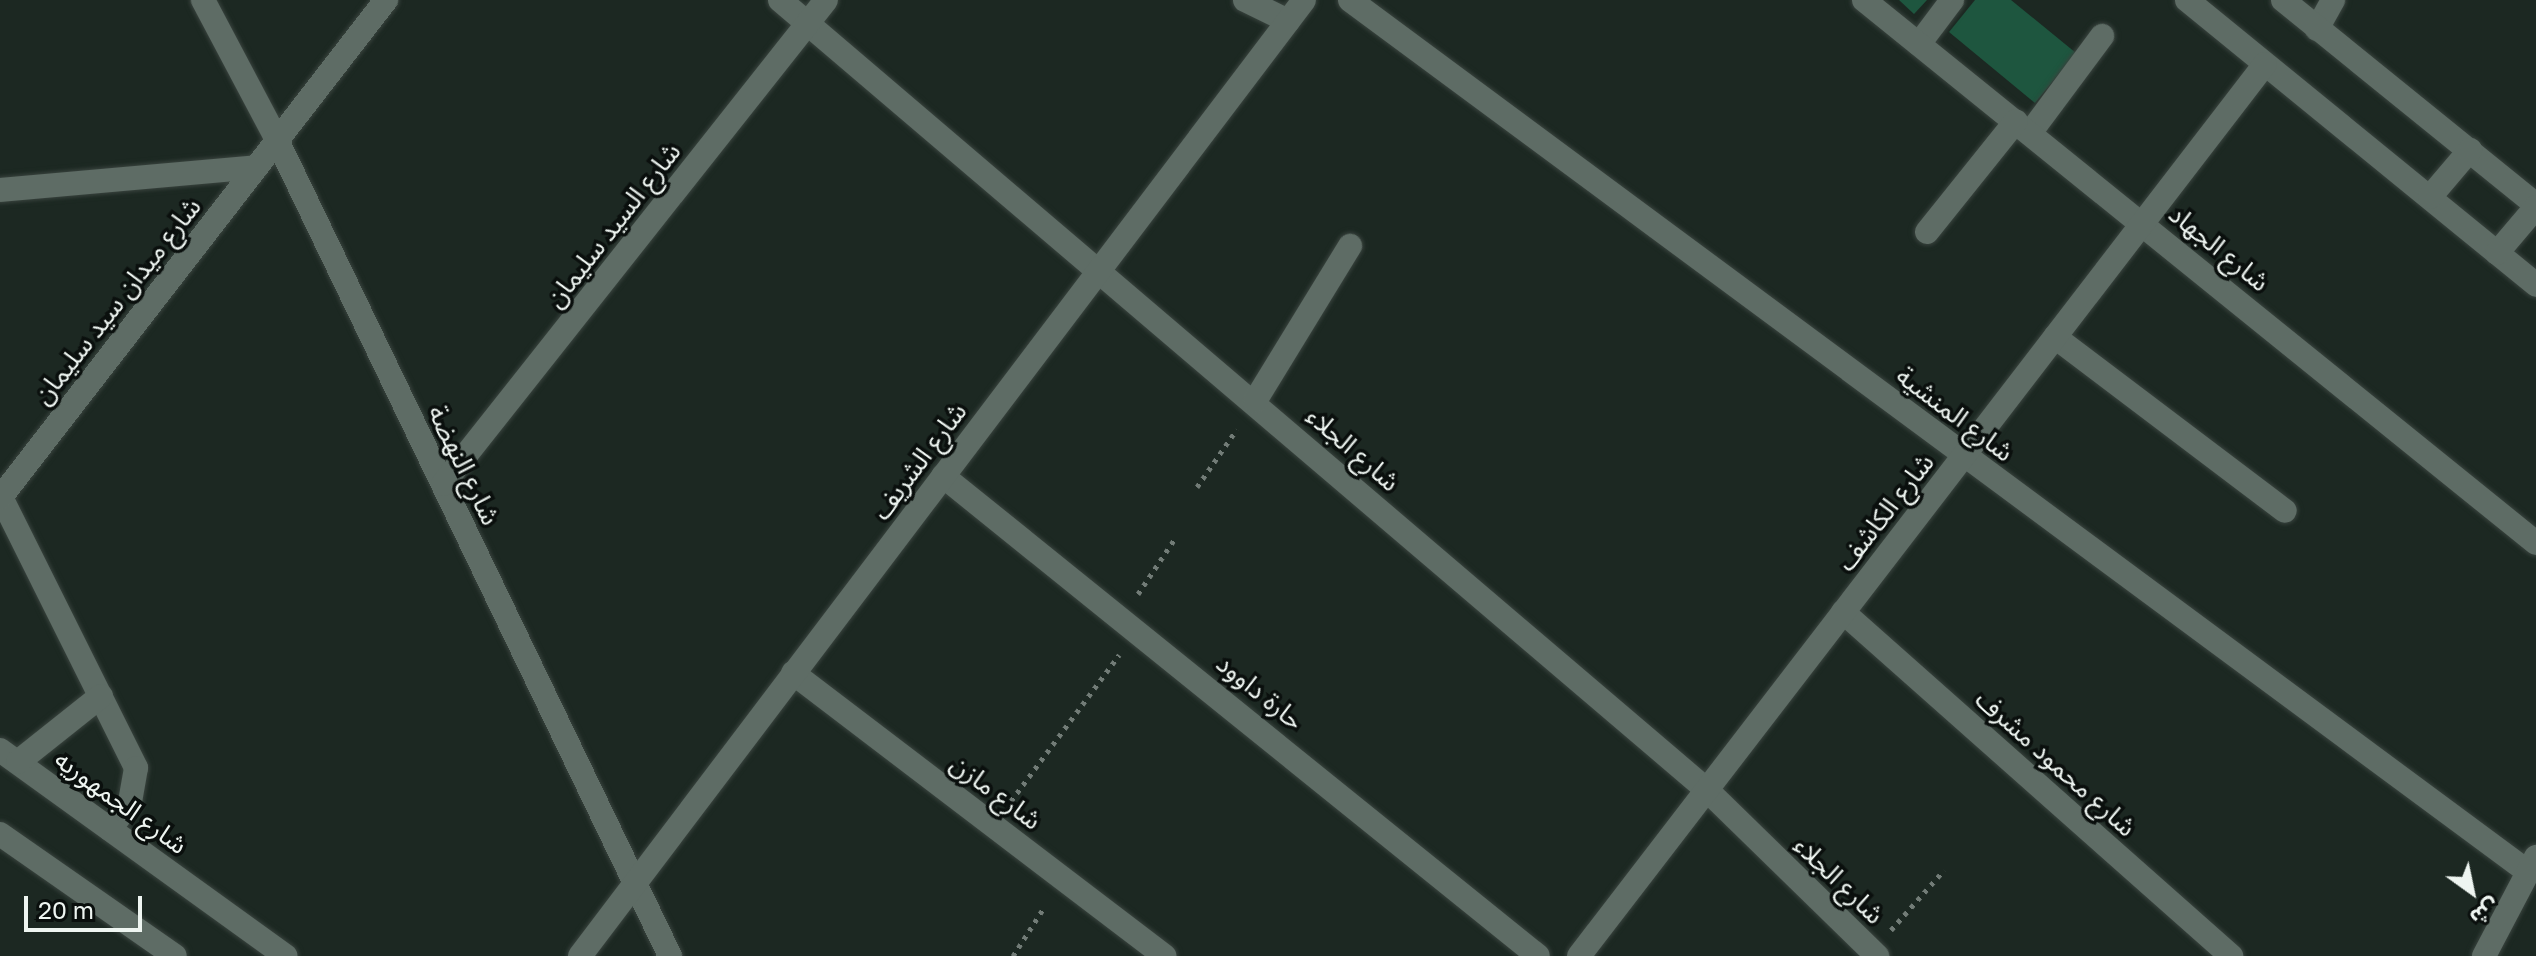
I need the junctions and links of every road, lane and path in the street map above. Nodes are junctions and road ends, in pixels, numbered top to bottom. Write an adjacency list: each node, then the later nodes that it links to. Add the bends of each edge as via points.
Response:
1 (203, 0): 20 (street, شارع النهضة)
2 (386, 0): 20 (street, شارع ميدان سيد سليمان)
3 (780, 0): 14 (street, شارع الجلاء)
4 (826, 0): 14 (street, شارع السيد سليمان)
5 (1245, 0): 13 (street)
6 (1304, 0): 13 (street, شارع الشريف)
7 (1350, 0): 34 (street, شارع المنشية)
8 (1864, 0): 17 (street, شارع الجهاد)
9 (1952, 0): 17 (street)
10 (2187, 0): 18 (street)
11 (2283, 0): 15 (street)
12 (2333, 0): 15 (street)
13 (1288, 21): 30 (street, شارع الشريف)
14 (808, 24): 30 (street, شارع الجلاء); 36 (street, شارع السيد سليمان)
15 (2317, 29): 21 (street)
16 (2102, 36): 19 (street)
17 (1919, 44): 19 (street, شارع الجهاد)
18 (2265, 64): 24 (street); 26 (street, شارع الكاشف)
19 (2023, 127): 26 (street, شارع الجهاد); 27 (street)
20 (277, 140): 22 (street, شارع ميدان سيد سليمان); 36 (street, شارع النهضة)
21 (2470, 150): 24 (street); 25 (street)
22 (256, 167): 23 (street); 38 (street, شارع ميدان سيد سليمان)
23 (0, 190)
24 (2430, 197): 29 (street)
25 (2536, 206): 29 (street)
26 (2143, 223): 32 (street, شارع الكاشف); 41 (street, شارع الجهاد)
27 (1927, 232)
28 (1350, 246): 33 (street)
29 (2497, 253): 31 (street)
30 (1098, 272): 33 (street, شارع الجلاء); 35 (street, شارع الشريف)
31 (2536, 285)
32 (2055, 337): 34 (street, شارع الكاشف); 39 (street)
33 (1255, 401): 37 (path); 47 (street, شارع الجلاء)
34 (1964, 455): 42 (street, شارع الكاشف); 51 (street, شارع المنشية)
35 (943, 476): 43 (street, حارة داوود); 44 (street, شارع الشريف)
36 (443, 484): 54 (street, شارع النهضة)
37 (1197, 487)
38 (0, 496): 45 (street)
39 (2285, 511)
40 (1174, 540): 43 (path)
41 (2536, 543)
42 (1843, 612): 47 (street, شارع الكاشف); 64 (street, شارع محمود مشرف)
43 (1130, 624): 48 (path); 62 (street, حارة داوود)
44 (793, 673): 48 (street, شارع مازن); 54 (street, شارع الشريف)
45 (101, 696): 46 (street); 49 (street, via 136,768 130,803)
46 (9, 756): 49 (street, شارع الجمهوريه)
47 (1707, 790): 55 (street, شارع الجلاء); 63 (street, شارع الكاشف)
48 (994, 825): 53 (street, شارع مازن)
49 (110, 829): 57 (street, شارع الجمهوريه)
50 (0, 834): 56 (street)
51 (2532, 864): 65 (street)
52 (1944, 870): 55 (path)
53 (1063, 878): 60 (path); 61 (street, شارع مازن)
54 (635, 883): 58 (street, شارع الشريف); 59 (street, شارع النهضة)
55 (1875, 954)
56 (175, 956)
57 (286, 956)
58 (580, 956)
59 (670, 956)
60 (1013, 956)
61 (1165, 956)
62 (1538, 956)
63 (1579, 956)
64 (2231, 956)
65 (2484, 956)

